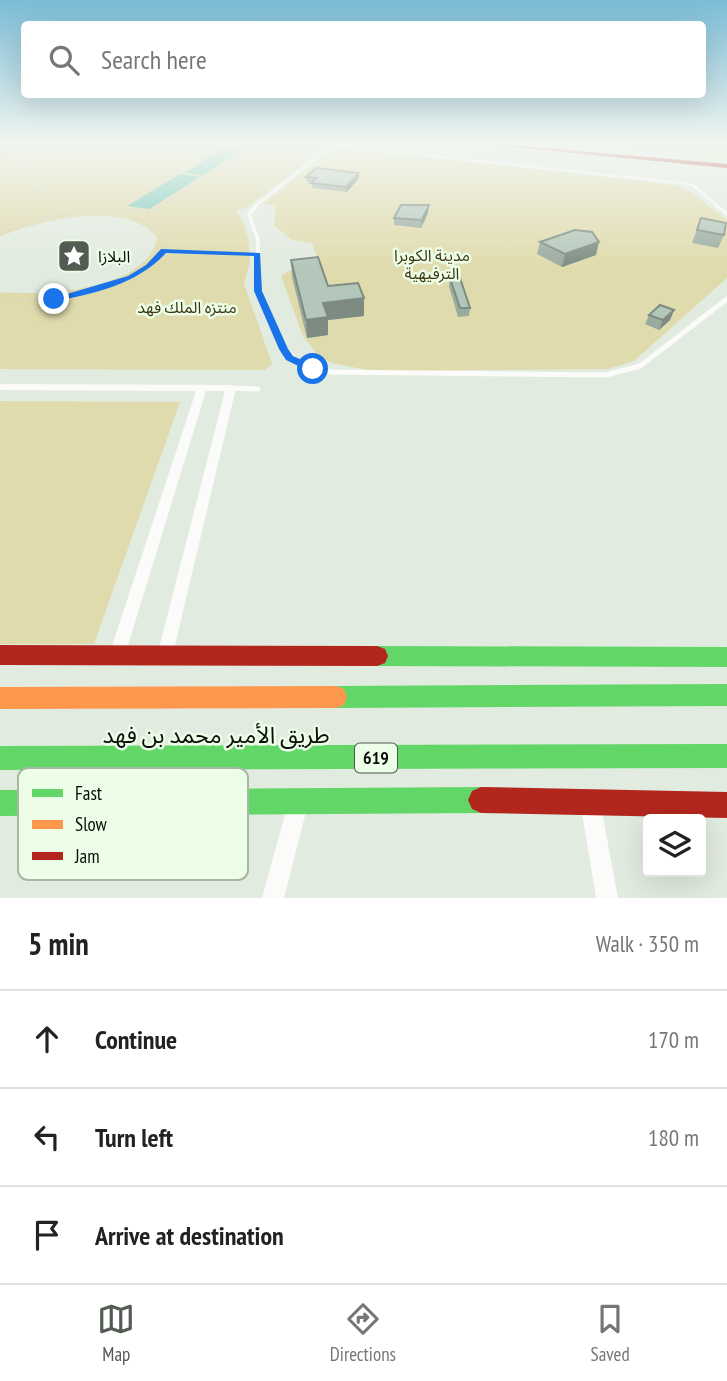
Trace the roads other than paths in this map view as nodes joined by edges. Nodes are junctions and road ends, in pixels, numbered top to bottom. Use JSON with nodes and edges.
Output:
{"nodes":[{"id":1,"x":283,"y":185,"type":"edge"},
{"id":2,"x":692,"y":185,"type":"edge"},
{"id":3,"x":727,"y":214,"type":"edge"},
{"id":4,"x":727,"y":299,"type":"edge"},
{"id":5,"x":0,"y":387,"type":"edge"},
{"id":6,"x":202,"y":388,"type":"junction"},
{"id":7,"x":231,"y":388,"type":"junction"},
{"id":8,"x":258,"y":389,"type":"dead end"},
{"id":9,"x":0,"y":655,"type":"edge"},
{"id":10,"x":117,"y":655,"type":"junction"},
{"id":11,"x":165,"y":656,"type":"junction"},
{"id":12,"x":727,"y":657,"type":"edge"},
{"id":13,"x":727,"y":695,"type":"edge"},
{"id":14,"x":0,"y":698,"type":"edge"},
{"id":15,"x":727,"y":756,"type":"edge"},
{"id":16,"x":643,"y":757,"type":"junction"},
{"id":17,"x":0,"y":758,"type":"edge"},
{"id":18,"x":727,"y":762,"type":"edge"},
{"id":19,"x":299,"y":800,"type":"junction"},
{"id":20,"x":248,"y":801,"type":"edge"},
{"id":21,"x":590,"y":801,"type":"junction"},
{"id":22,"x":0,"y":803,"type":"edge"},
{"id":23,"x":18,"y":803,"type":"edge"},
{"id":24,"x":727,"y":805,"type":"edge"},
{"id":25,"x":274,"y":898,"type":"edge"},
{"id":26,"x":607,"y":898,"type":"edge"}],
"edges":[{"from":1,"to":4,"type":"lane"},
{"from":2,"to":3,"type":"lane"},
{"from":5,"to":6,"type":"street"},
{"from":6,"to":7,"type":"street"},
{"from":6,"to":10,"type":"street"},
{"from":7,"to":8,"type":"lane"},
{"from":7,"to":11,"type":"street"},
{"from":9,"to":10,"type":"main road"},
{"from":10,"to":11,"type":"main road"},
{"from":11,"to":12,"type":"main road"},
{"from":13,"to":14,"type":"main road","name":"طريق الأمير محمد بن فهد"},
{"from":15,"to":16,"type":"main road","name":"طريق الأمير محمد بن فهد","number":"619"},
{"from":16,"to":17,"type":"main road","name":"طريق الأمير محمد بن فهد","number":"619"},
{"from":16,"to":18,"type":"main road"},
{"from":19,"to":20,"type":"main road"},
{"from":19,"to":21,"type":"main road"},
{"from":19,"to":25,"type":"street"},
{"from":21,"to":24,"type":"main road"},
{"from":21,"to":26,"type":"street"},
{"from":22,"to":23,"type":"main road"}]}
